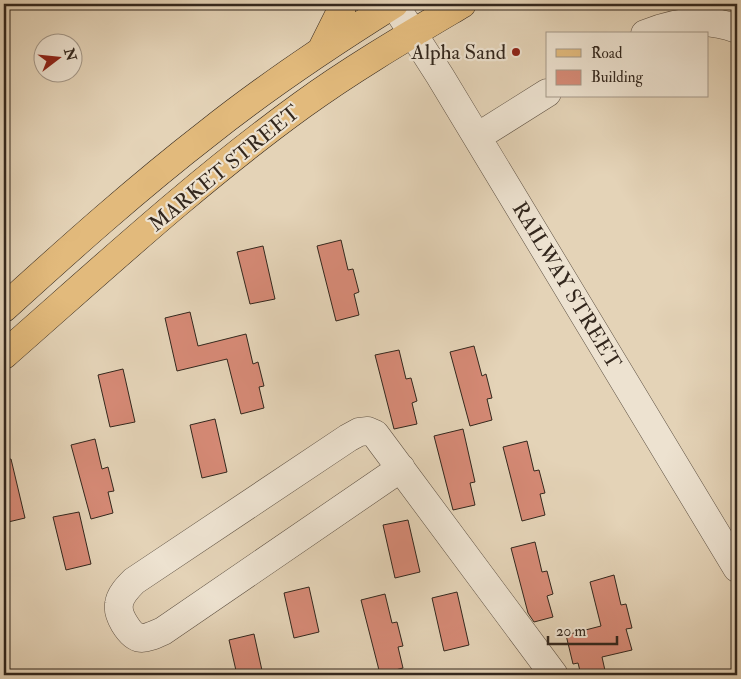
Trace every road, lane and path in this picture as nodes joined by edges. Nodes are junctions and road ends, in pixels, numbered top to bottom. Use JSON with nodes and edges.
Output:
{"nodes":[{"id":1,"x":343,"y":4,"type":"edge"},
{"id":2,"x":394,"y":4,"type":"edge"},
{"id":3,"x":462,"y":4,"type":"edge"},
{"id":4,"x":737,"y":29,"type":"edge"},
{"id":5,"x":651,"y":32,"type":"edge"},
{"id":6,"x":414,"y":33,"type":"junction"},
{"id":7,"x":321,"y":50,"type":"junction"},
{"id":8,"x":546,"y":94,"type":"edge"},
{"id":9,"x":477,"y":137,"type":"junction"},
{"id":10,"x":4,"y":308,"type":"edge"},
{"id":11,"x":4,"y":355,"type":"edge"},
{"id":12,"x":401,"y":468,"type":"junction"},
{"id":13,"x":733,"y":550,"type":"edge"},
{"id":14,"x":554,"y":675,"type":"edge"}],
"edges":[{"from":1,"to":7,"type":"main road"},
{"from":2,"to":6,"type":"street","name":"RAILWAY STREET"},
{"from":2,"to":7,"type":"main road","name":"MARKET STREET"},
{"from":3,"to":6,"type":"main road","name":"MARKET STREET"},
{"from":4,"to":5,"type":"street"},
{"from":6,"to":9,"type":"street","name":"RAILWAY STREET"},
{"from":6,"to":11,"type":"main road","name":"MARKET STREET"},
{"from":7,"to":10,"type":"main road","name":"MARKET STREET"},
{"from":8,"to":9,"type":"street"},
{"from":9,"to":13,"type":"street","name":"RAILWAY STREET"},
{"from":12,"to":12,"type":"street"},
{"from":12,"to":14,"type":"street"}]}
